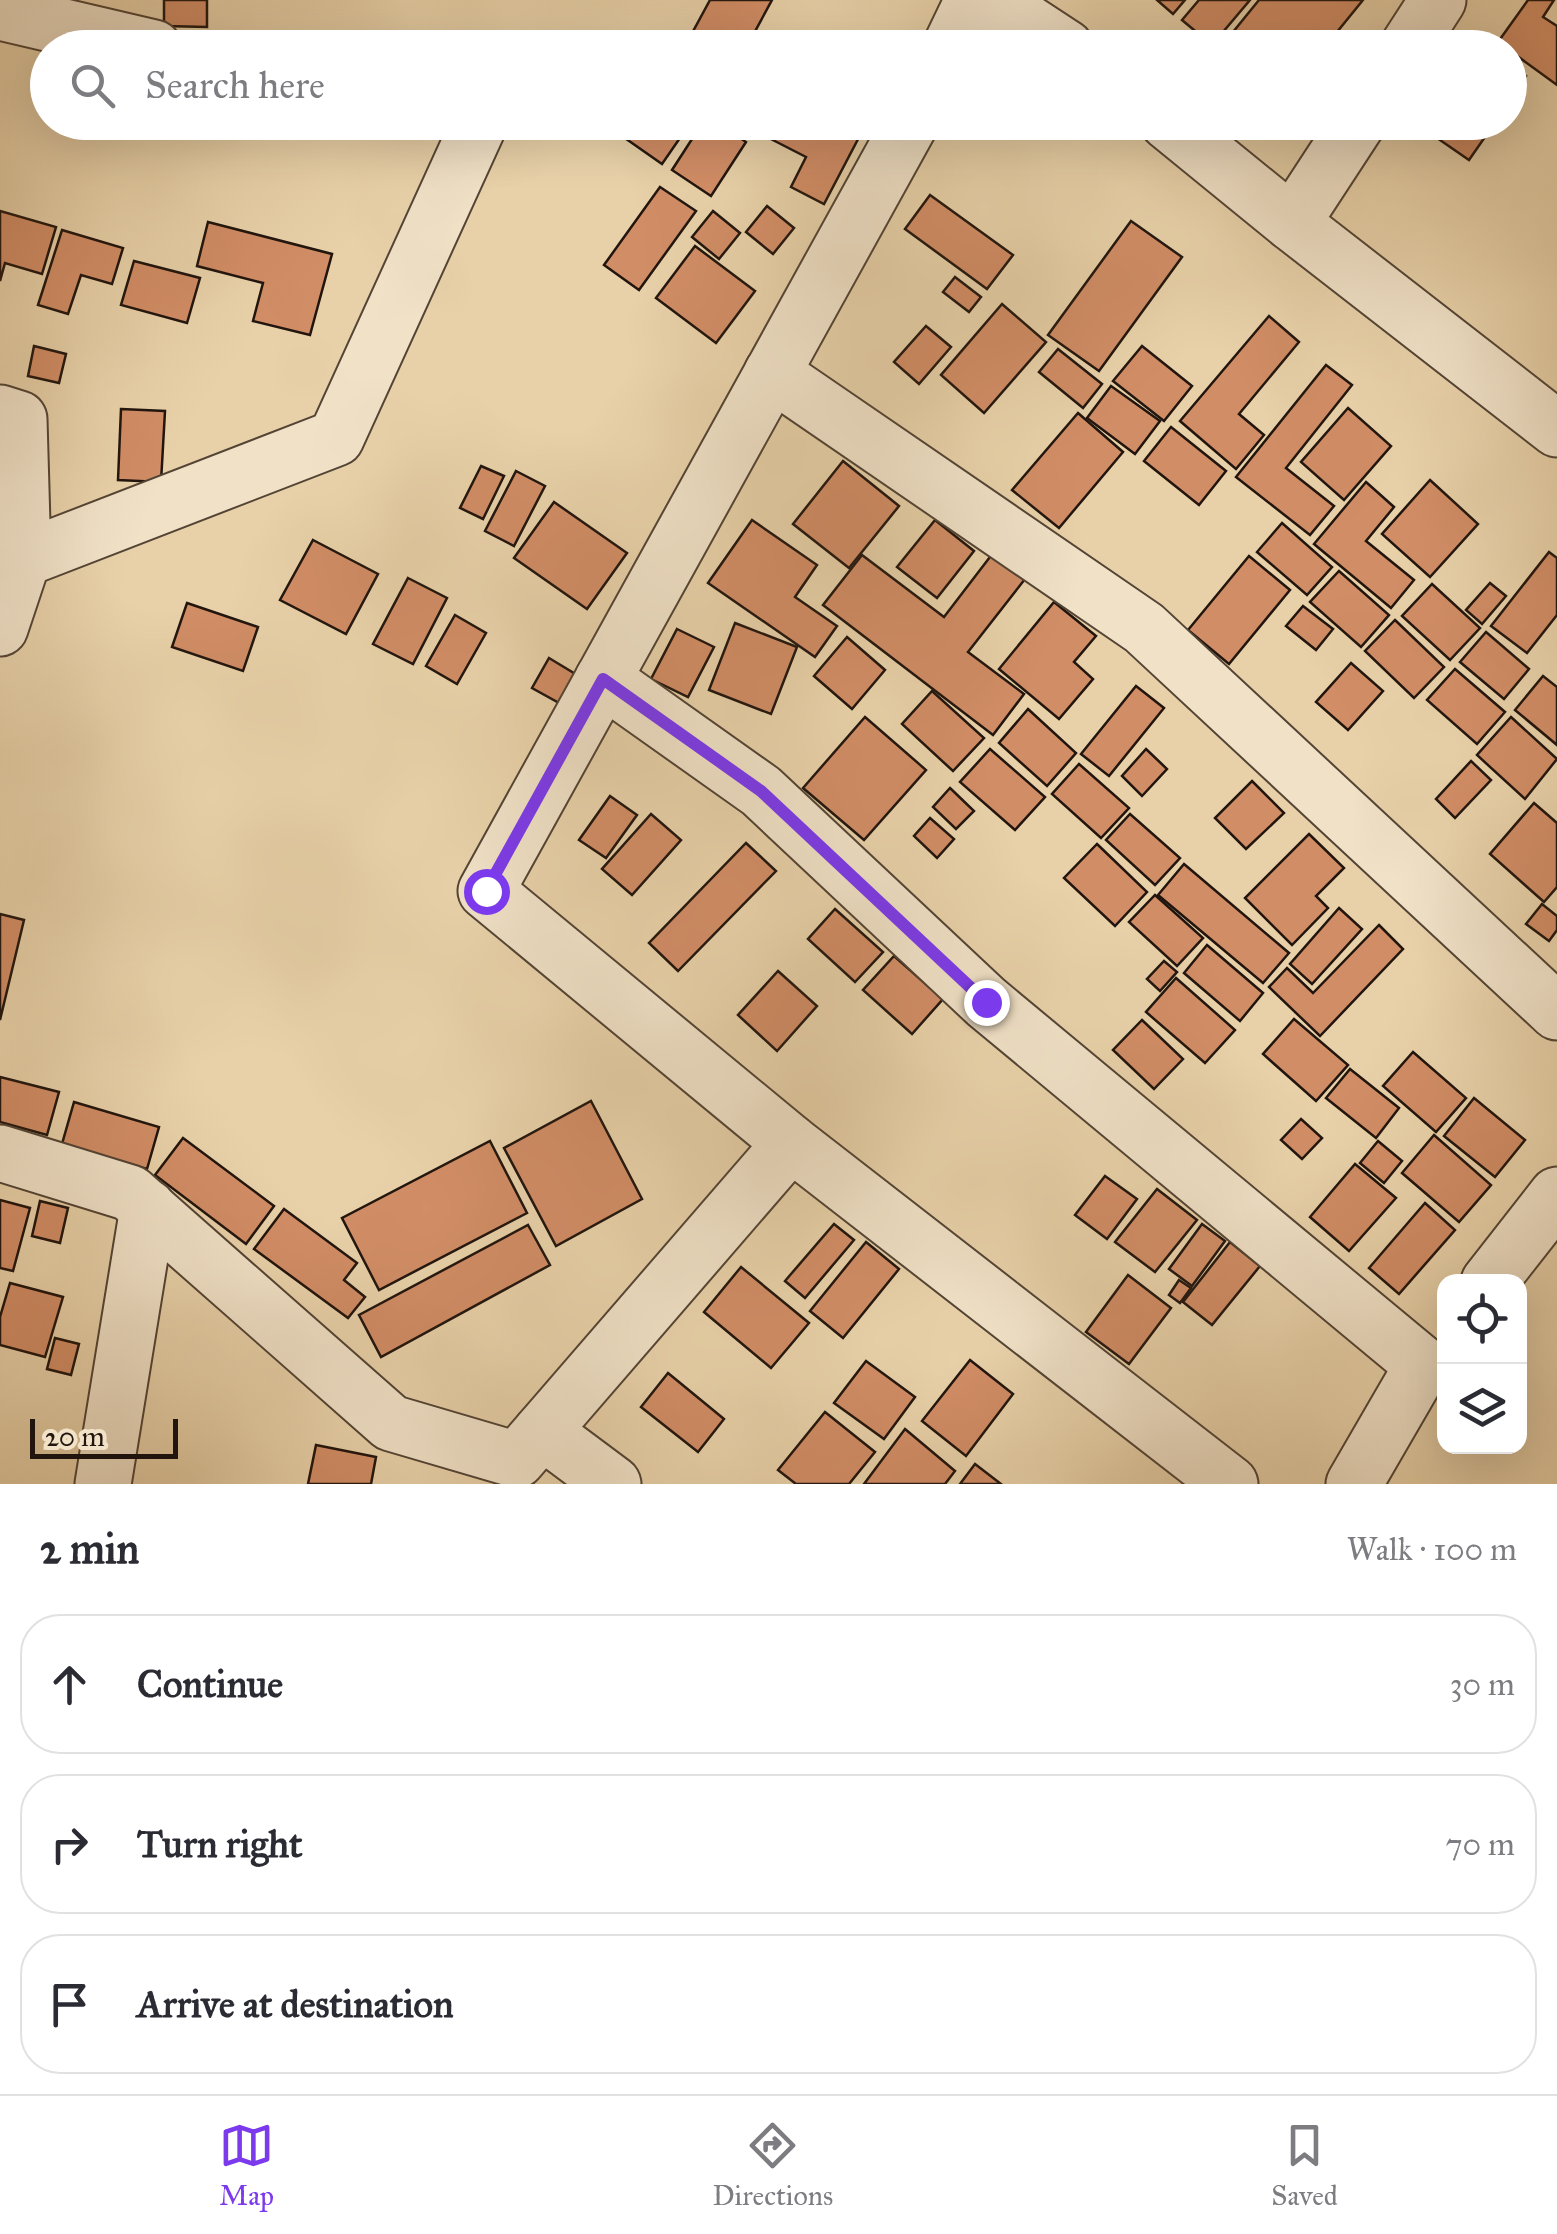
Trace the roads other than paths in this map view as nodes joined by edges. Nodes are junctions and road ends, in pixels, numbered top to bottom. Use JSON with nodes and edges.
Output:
{"nodes":[{"id":1,"x":973,"y":0,"type":"edge"},
{"id":2,"x":993,"y":0,"type":"edge"},
{"id":3,"x":1438,"y":0,"type":"edge"},
{"id":4,"x":0,"y":12,"type":"edge"},
{"id":5,"x":77,"y":30,"type":"edge"},
{"id":6,"x":959,"y":30,"type":"edge"},
{"id":7,"x":1039,"y":30,"type":"edge"},
{"id":8,"x":1419,"y":30,"type":"edge"},
{"id":9,"x":472,"y":140,"type":"edge"},
{"id":10,"x":901,"y":140,"type":"edge"},
{"id":11,"x":1190,"y":140,"type":"edge"},
{"id":12,"x":1346,"y":140,"type":"edge"},
{"id":13,"x":1292,"y":223,"type":"junction"},
{"id":14,"x":772,"y":373,"type":"junction"},
{"id":15,"x":0,"y":413,"type":"edge"},
{"id":16,"x":1557,"y":429,"type":"edge"},
{"id":17,"x":24,"y":560,"type":"junction"},
{"id":18,"x":0,"y":628,"type":"edge"},
{"id":19,"x":603,"y":679,"type":"junction"},
{"id":20,"x":1557,"y":1012,"type":"edge"},
{"id":21,"x":790,"y":1143,"type":"junction"},
{"id":22,"x":0,"y":1153,"type":"edge"},
{"id":23,"x":1557,"y":1194,"type":"edge"},
{"id":24,"x":148,"y":1208,"type":"junction"},
{"id":25,"x":1495,"y":1274,"type":"edge"},
{"id":26,"x":1434,"y":1351,"type":"edge"},
{"id":27,"x":542,"y":1431,"type":"junction"},
{"id":28,"x":451,"y":1462,"type":"edge"},
{"id":29,"x":102,"y":1484,"type":"edge"},
{"id":30,"x":612,"y":1484,"type":"edge"},
{"id":31,"x":1230,"y":1484,"type":"edge"},
{"id":32,"x":1354,"y":1484,"type":"edge"}],
"edges":[{"from":1,"to":6,"type":"street"},
{"from":2,"to":7,"type":"street"},
{"from":3,"to":8,"type":"street"},
{"from":4,"to":5,"type":"street"},
{"from":9,"to":17,"type":"street"},
{"from":10,"to":14,"type":"street"},
{"from":11,"to":13,"type":"street"},
{"from":12,"to":13,"type":"street"},
{"from":13,"to":16,"type":"street"},
{"from":14,"to":19,"type":"street"},
{"from":14,"to":20,"type":"street"},
{"from":15,"to":17,"type":"street"},
{"from":17,"to":18,"type":"street"},
{"from":19,"to":21,"type":"street"},
{"from":19,"to":26,"type":"street"},
{"from":21,"to":27,"type":"street"},
{"from":21,"to":31,"type":"street"},
{"from":22,"to":24,"type":"street"},
{"from":23,"to":25,"type":"street"},
{"from":24,"to":28,"type":"street"},
{"from":24,"to":29,"type":"street"},
{"from":26,"to":32,"type":"street"},
{"from":27,"to":28,"type":"street"},
{"from":27,"to":30,"type":"street"}]}
